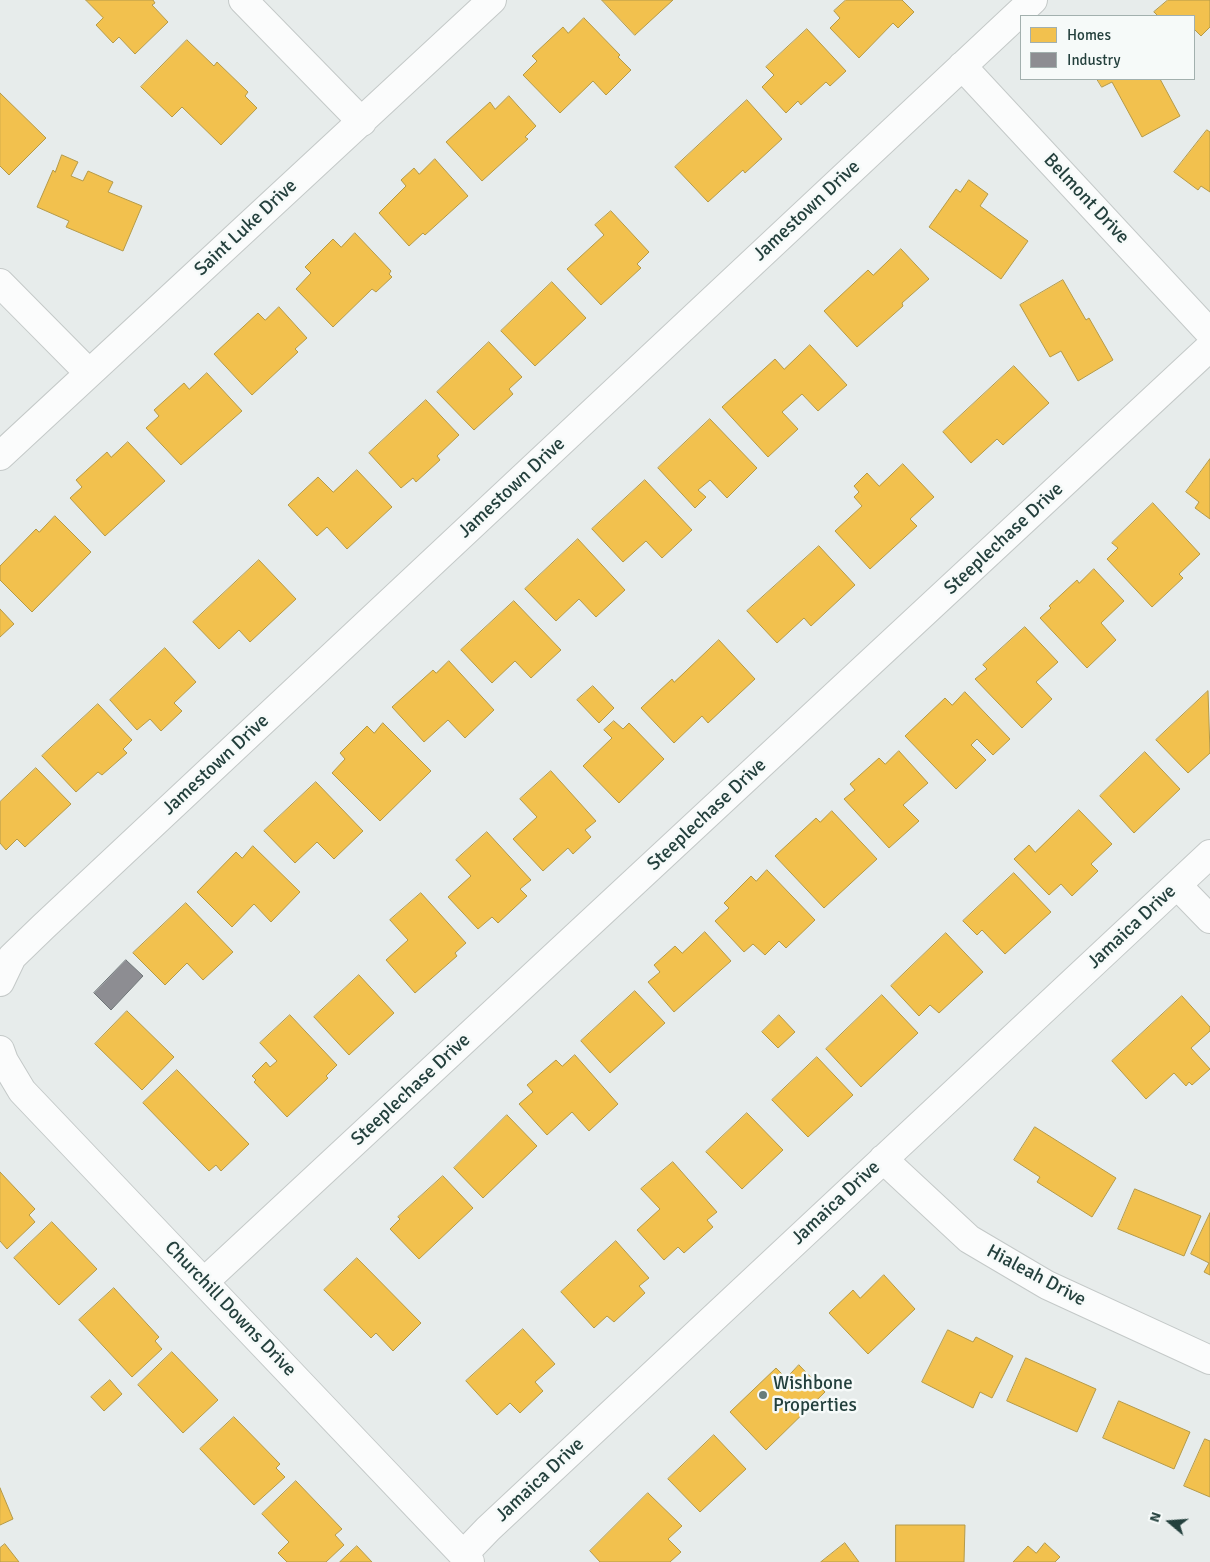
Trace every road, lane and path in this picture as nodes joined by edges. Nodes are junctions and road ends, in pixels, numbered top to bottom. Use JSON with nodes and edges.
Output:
{"nodes":[{"id":1,"x":242,"y":0,"type":"edge"},
{"id":2,"x":492,"y":0,"type":"edge"},
{"id":3,"x":1033,"y":0,"type":"edge"},
{"id":4,"x":962,"y":66,"type":"junction"},
{"id":5,"x":362,"y":122,"type":"junction"},
{"id":6,"x":0,"y":283,"type":"edge"},
{"id":7,"x":1210,"y":333,"type":"edge"},
{"id":8,"x":1210,"y":347,"type":"edge"},
{"id":9,"x":89,"y":373,"type":"junction"},
{"id":10,"x":0,"y":456,"type":"edge"},
{"id":11,"x":1210,"y":854,"type":"edge"},
{"id":12,"x":1176,"y":885,"type":"junction"},
{"id":13,"x":1210,"y":919,"type":"edge"},
{"id":14,"x":0,"y":982,"type":"edge"},
{"id":15,"x":0,"y":1050,"type":"edge"},
{"id":16,"x":883,"y":1159,"type":"junction"},
{"id":17,"x":204,"y":1282,"type":"junction"},
{"id":18,"x":1210,"y":1360,"type":"edge"},
{"id":19,"x":467,"y":1558,"type":"edge"}],
"edges":[{"from":1,"to":5,"type":"street"},
{"from":2,"to":5,"type":"street","name":"Saint Luke Drive"},
{"from":3,"to":4,"type":"street","name":"Jamestown Drive"},
{"from":4,"to":7,"type":"street","name":"Belmont Drive"},
{"from":4,"to":14,"type":"street","name":"Jamestown Drive"},
{"from":5,"to":9,"type":"street","name":"Saint Luke Drive"},
{"from":6,"to":9,"type":"street"},
{"from":8,"to":17,"type":"street","name":"Steeplechase Drive"},
{"from":9,"to":10,"type":"street","name":"Saint Luke Drive"},
{"from":11,"to":12,"type":"street","name":"Jamaica Drive"},
{"from":12,"to":13,"type":"street"},
{"from":12,"to":16,"type":"street","name":"Jamaica Drive"},
{"from":15,"to":17,"type":"street","name":"Churchill Downs Drive"},
{"from":16,"to":18,"type":"street","name":"Hialeah Drive"},
{"from":16,"to":19,"type":"street","name":"Jamaica Drive"},
{"from":17,"to":19,"type":"street","name":"Churchill Downs Drive"}]}
